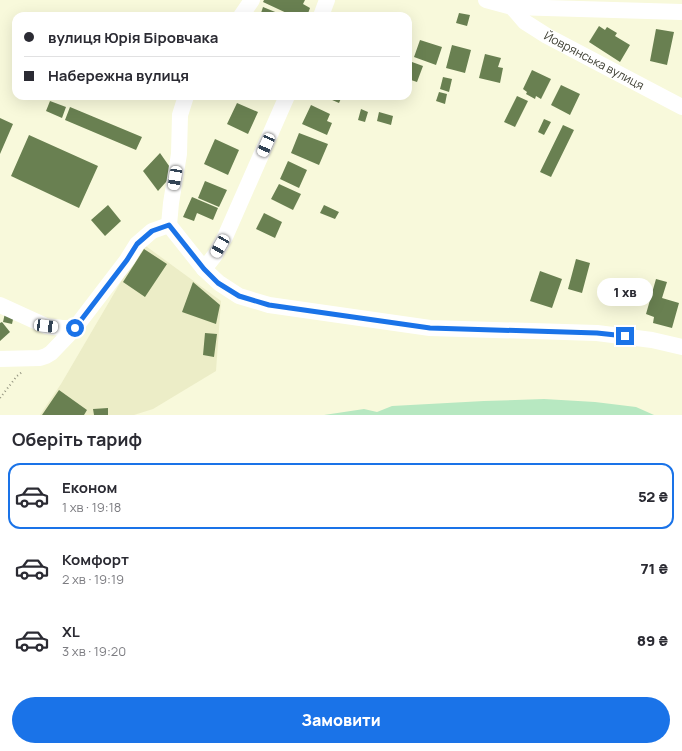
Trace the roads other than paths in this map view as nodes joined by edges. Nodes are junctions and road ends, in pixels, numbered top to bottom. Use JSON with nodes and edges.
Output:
{"nodes":[{"id":1,"x":252,"y":0,"type":"edge"},
{"id":2,"x":326,"y":0,"type":"edge"},
{"id":3,"x":486,"y":0,"type":"edge"},
{"id":4,"x":512,"y":7,"type":"junction"},
{"id":5,"x":244,"y":12,"type":"edge"},
{"id":6,"x":322,"y":12,"type":"edge"},
{"id":7,"x":682,"y":12,"type":"edge"},
{"id":8,"x":185,"y":100,"type":"edge"},
{"id":9,"x":285,"y":100,"type":"edge"},
{"id":10,"x":682,"y":107,"type":"edge"},
{"id":11,"x":169,"y":225,"type":"junction"},
{"id":12,"x":204,"y":269,"type":"junction"},
{"id":13,"x":0,"y":305,"type":"edge"},
{"id":14,"x":75,"y":328,"type":"junction"},
{"id":15,"x":682,"y":347,"type":"edge"},
{"id":16,"x":0,"y":359,"type":"edge"}],
"edges":[{"from":1,"to":5,"type":"street"},
{"from":2,"to":6,"type":"street"},
{"from":3,"to":4,"type":"street"},
{"from":4,"to":7,"type":"street"},
{"from":4,"to":10,"type":"street","name":"Йоврянська вулиця"},
{"from":8,"to":11,"type":"street"},
{"from":9,"to":12,"type":"street"},
{"from":11,"to":12,"type":"street"},
{"from":11,"to":14,"type":"street"},
{"from":12,"to":15,"type":"street"},
{"from":13,"to":14,"type":"street"},
{"from":14,"to":16,"type":"street"}]}
